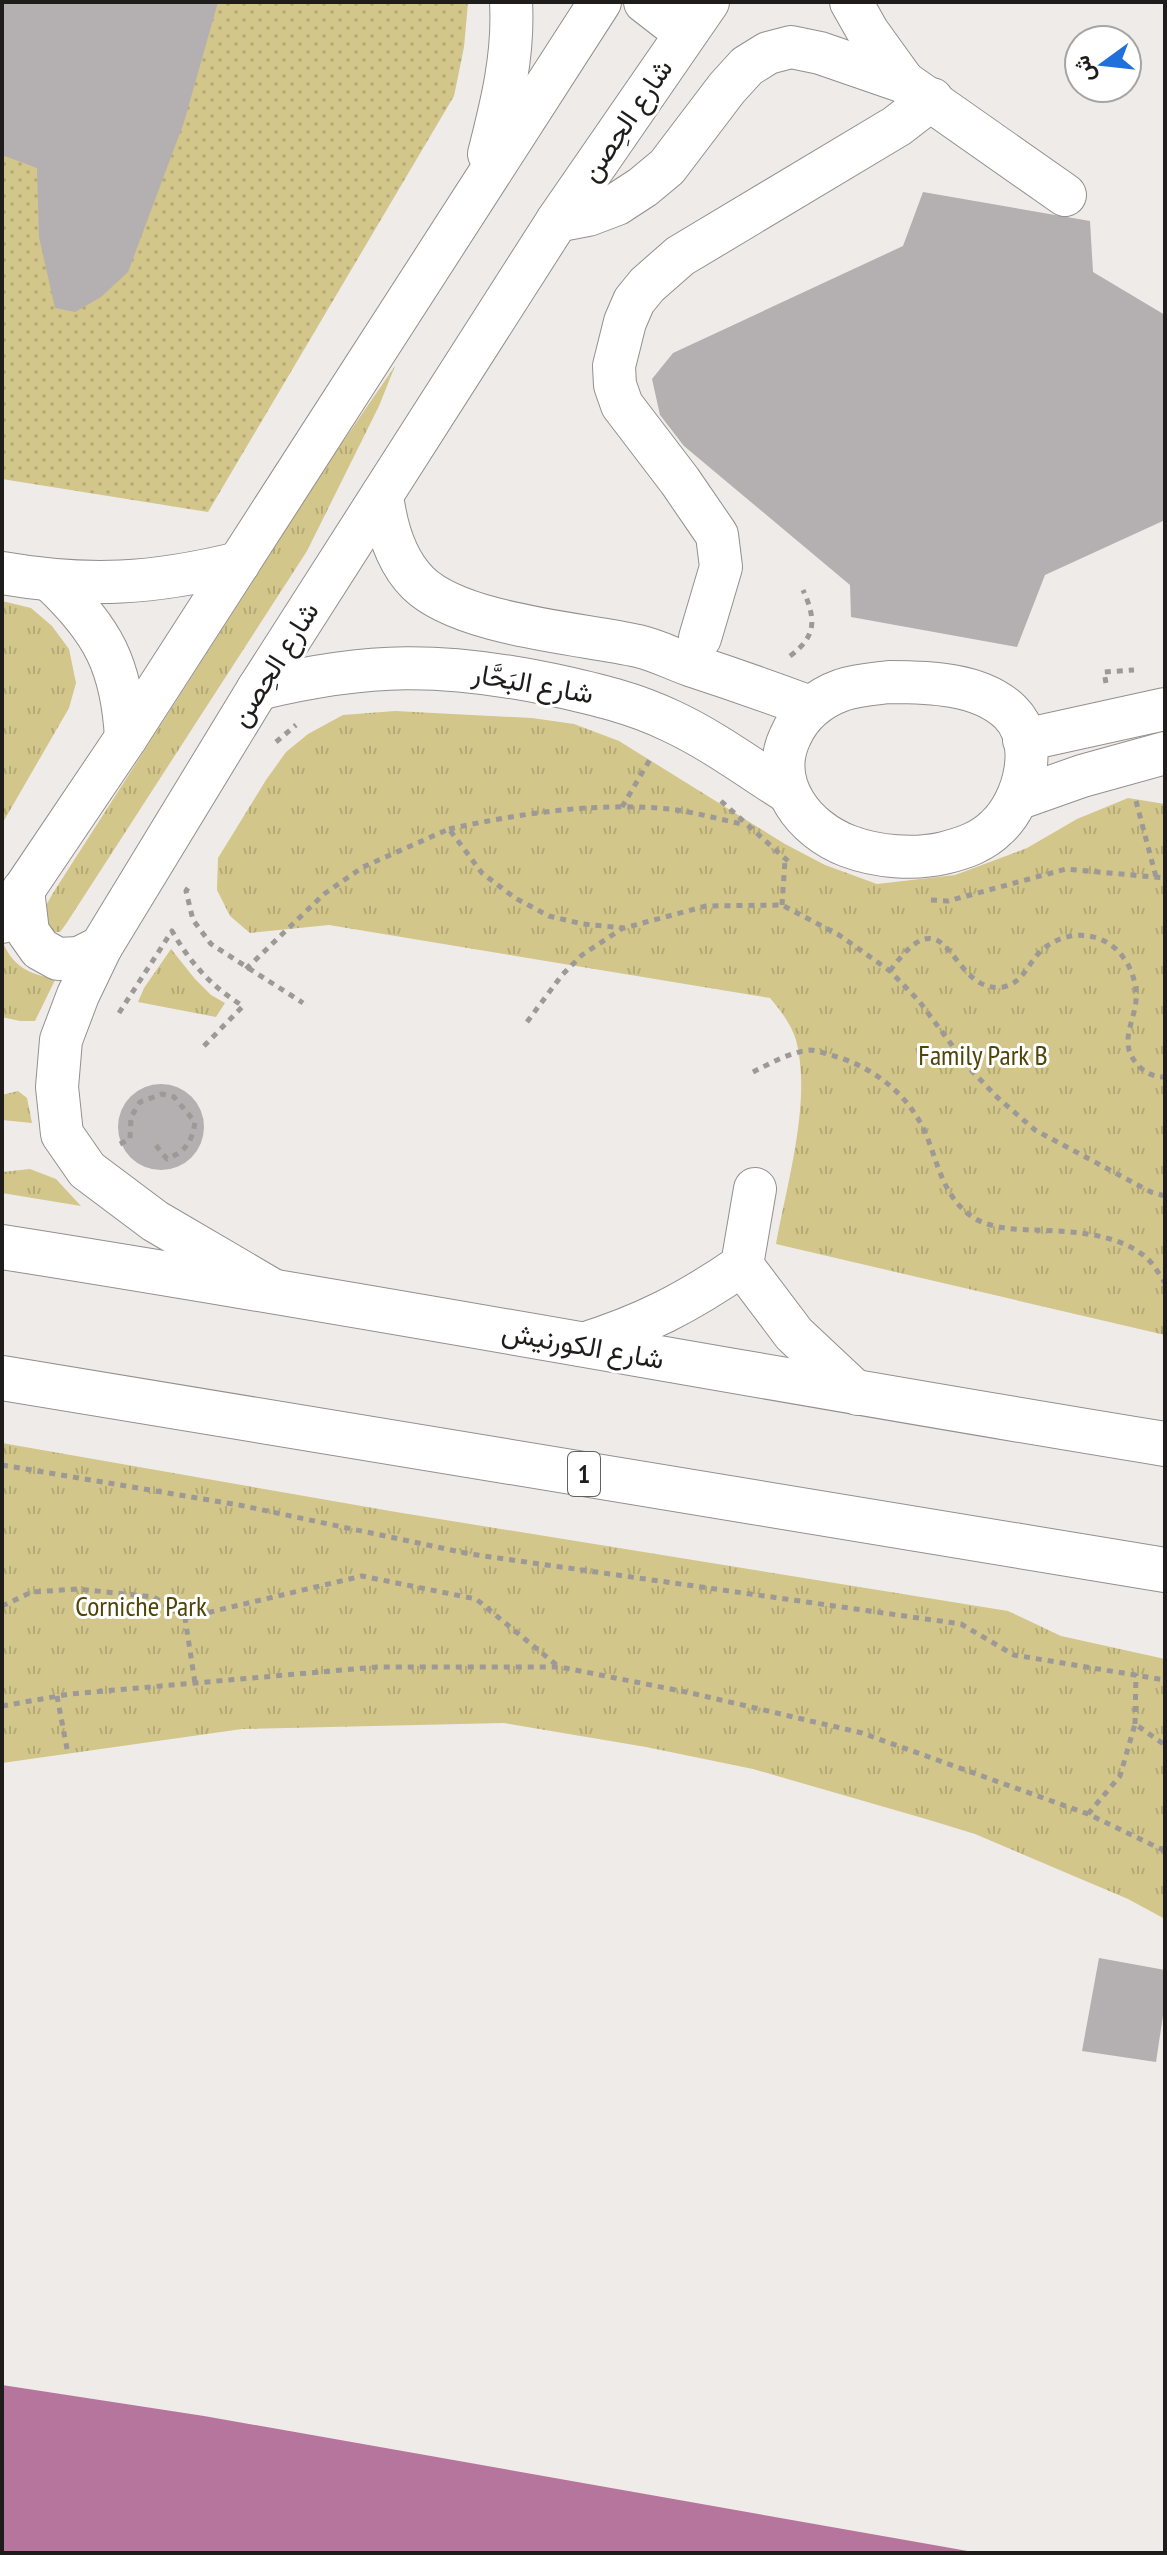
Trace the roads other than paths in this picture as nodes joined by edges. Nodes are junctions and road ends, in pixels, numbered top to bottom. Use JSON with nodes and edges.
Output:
{"nodes":[{"id":1,"x":511,"y":2,"type":"edge"},
{"id":2,"x":600,"y":2,"type":"edge"},
{"id":3,"x":645,"y":2,"type":"edge"},
{"id":4,"x":851,"y":2,"type":"edge"},
{"id":5,"x":696,"y":17,"type":"edge"},
{"id":6,"x":918,"y":91,"type":"junction"},
{"id":7,"x":480,"y":189,"type":"junction"},
{"id":8,"x":1065,"y":195,"type":"dead end"},
{"id":9,"x":557,"y":221,"type":"junction"},
{"id":10,"x":382,"y":495,"type":"junction"},
{"id":11,"x":239,"y":563,"type":"junction"},
{"id":12,"x":2,"y":573,"type":"edge"},
{"id":13,"x":51,"y":581,"type":"junction"},
{"id":14,"x":700,"y":638,"type":"dead end"},
{"id":15,"x":258,"y":689,"type":"junction"},
{"id":16,"x":810,"y":707,"type":"junction"},
{"id":17,"x":1165,"y":709,"type":"edge"},
{"id":18,"x":126,"y":738,"type":"junction"},
{"id":19,"x":1024,"y":740,"type":"junction"},
{"id":20,"x":1165,"y":753,"type":"edge"},
{"id":21,"x":786,"y":791,"type":"junction"},
{"id":22,"x":1017,"y":799,"type":"junction"},
{"id":23,"x":9,"y":903,"type":"edge"},
{"id":24,"x":101,"y":947,"type":"junction"},
{"id":25,"x":755,"y":1189,"type":"dead end"},
{"id":26,"x":2,"y":1247,"type":"edge"},
{"id":27,"x":742,"y":1265,"type":"junction"},
{"id":28,"x":271,"y":1289,"type":"junction"},
{"id":29,"x":580,"y":1345,"type":"junction"},
{"id":30,"x":2,"y":1378,"type":"edge"},
{"id":31,"x":858,"y":1394,"type":"junction"},
{"id":32,"x":1165,"y":1444,"type":"edge"},
{"id":33,"x":1165,"y":1570,"type":"edge"}],
"edges":[{"from":1,"to":7,"type":"street"},
{"from":2,"to":7,"type":"street"},
{"from":3,"to":5,"type":"street"},
{"from":4,"to":6,"type":"street"},
{"from":5,"to":9,"type":"street","name":"شارع الحِصن"},
{"from":6,"to":8,"type":"street"},
{"from":6,"to":9,"type":"street"},
{"from":6,"to":14,"type":"street"},
{"from":7,"to":11,"type":"street"},
{"from":9,"to":10,"type":"street","name":"شارع الحِصن"},
{"from":10,"to":15,"type":"street","name":"شارع الحِصن"},
{"from":10,"to":16,"type":"street","name":"شارع البَحَّار"},
{"from":11,"to":13,"type":"street"},
{"from":11,"to":18,"type":"street"},
{"from":12,"to":13,"type":"street"},
{"from":13,"to":18,"type":"street"},
{"from":15,"to":21,"type":"street","name":"شارع البَحَّار"},
{"from":15,"to":24,"type":"street","name":"شارع الحِصن"},
{"from":16,"to":19,"type":"street"},
{"from":16,"to":21,"type":"street"},
{"from":17,"to":19,"type":"street"},
{"from":18,"to":23,"type":"street"},
{"from":19,"to":22,"type":"street"},
{"from":20,"to":22,"type":"street"},
{"from":21,"to":22,"type":"street"},
{"from":23,"to":24,"type":"street"},
{"from":24,"to":28,"type":"street","name":"شارع الحِصن"},
{"from":25,"to":27,"type":"street"},
{"from":26,"to":28,"type":"highway","name":"شارع الكورنيش"},
{"from":27,"to":29,"type":"street"},
{"from":27,"to":31,"type":"street"},
{"from":28,"to":29,"type":"highway","name":"شارع الكورنيش"},
{"from":29,"to":31,"type":"highway","name":"شارع الكورنيش"},
{"from":30,"to":33,"type":"highway","number":"1"},
{"from":31,"to":32,"type":"highway","name":"شارع الكورنيش"}]}
